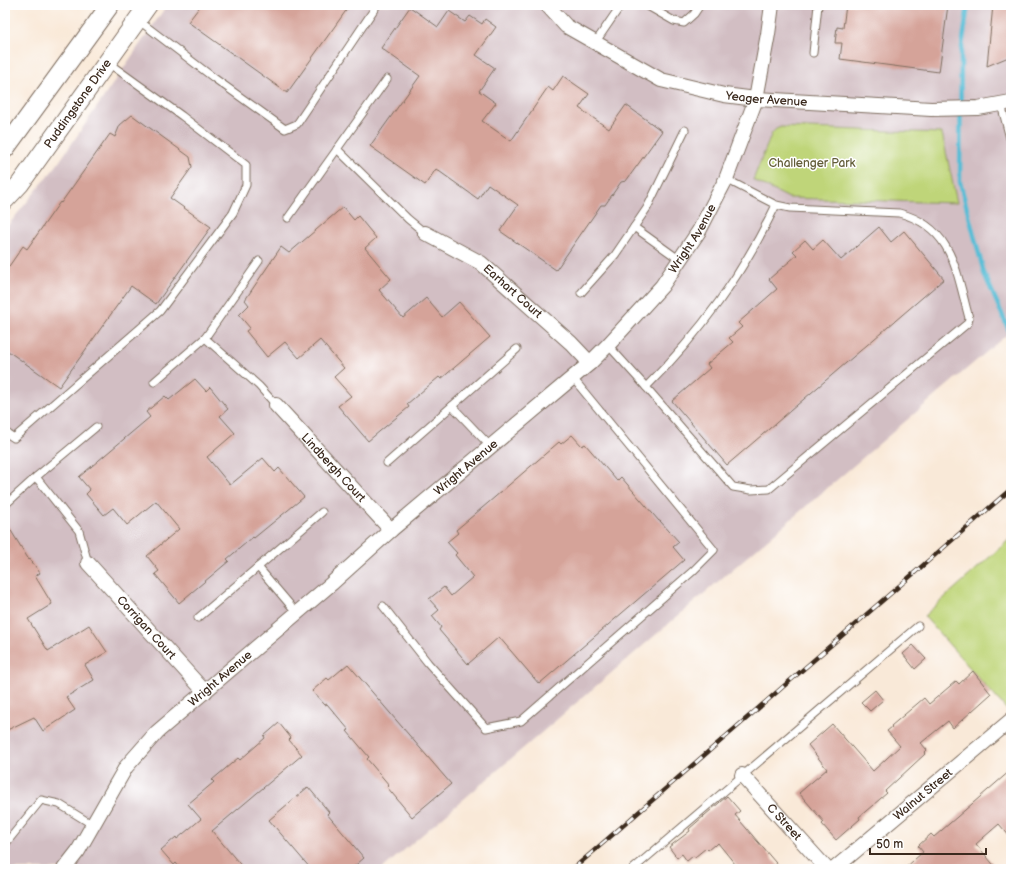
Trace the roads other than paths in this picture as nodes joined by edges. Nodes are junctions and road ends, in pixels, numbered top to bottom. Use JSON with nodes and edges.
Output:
{"nodes":[{"id":1,"x":110,"y":5,"type":"edge"},
{"id":2,"x":148,"y":5,"type":"edge"},
{"id":3,"x":377,"y":5,"type":"edge"},
{"id":4,"x":547,"y":5,"type":"edge"},
{"id":5,"x":621,"y":5,"type":"edge"},
{"id":6,"x":646,"y":5,"type":"edge"},
{"id":7,"x":700,"y":5,"type":"edge"},
{"id":8,"x":772,"y":5,"type":"edge"},
{"id":9,"x":818,"y":5,"type":"edge"},
{"id":10,"x":138,"y":20,"type":"junction"},
{"id":11,"x":595,"y":42,"type":"junction"},
{"id":12,"x":813,"y":53,"type":"dead end"},
{"id":13,"x":107,"y":62,"type":"junction"},
{"id":14,"x":387,"y":79,"type":"dead end"},
{"id":15,"x":756,"y":99,"type":"junction"},
{"id":16,"x":1006,"y":103,"type":"edge"},
{"id":17,"x":685,"y":130,"type":"dead end"},
{"id":18,"x":1011,"y":142,"type":"edge"},
{"id":19,"x":5,"y":148,"type":"edge"},
{"id":20,"x":337,"y":149,"type":"junction"},
{"id":21,"x":726,"y":179,"type":"junction"},
{"id":22,"x":5,"y":200,"type":"edge"},
{"id":23,"x":776,"y":205,"type":"junction"},
{"id":24,"x":288,"y":218,"type":"dead end"},
{"id":25,"x":634,"y":227,"type":"junction"},
{"id":26,"x":425,"y":233,"type":"joint"},
{"id":27,"x":680,"y":260,"type":"junction"},
{"id":28,"x":259,"y":261,"type":"dead end"},
{"id":29,"x":581,"y":293,"type":"dead end"},
{"id":30,"x":205,"y":338,"type":"junction"},
{"id":31,"x":608,"y":345,"type":"junction"},
{"id":32,"x":517,"y":349,"type":"dead end"},
{"id":33,"x":590,"y":363,"type":"junction"},
{"id":34,"x":572,"y":377,"type":"junction"},
{"id":35,"x":154,"y":382,"type":"dead end"},
{"id":36,"x":646,"y":387,"type":"junction"},
{"id":37,"x":276,"y":405,"type":"joint"},
{"id":38,"x":452,"y":406,"type":"junction"},
{"id":39,"x":96,"y":427,"type":"dead end"},
{"id":40,"x":5,"y":432,"type":"edge"},
{"id":41,"x":490,"y":446,"type":"junction"},
{"id":42,"x":387,"y":463,"type":"dead end"},
{"id":43,"x":36,"y":476,"type":"junction"},
{"id":44,"x":5,"y":505,"type":"edge"},
{"id":45,"x":322,"y":512,"type":"dead end"},
{"id":46,"x":391,"y":530,"type":"junction"},
{"id":47,"x":88,"y":563,"type":"joint"},
{"id":48,"x":258,"y":567,"type":"junction"},
{"id":49,"x":382,"y":606,"type":"dead end"},
{"id":50,"x":297,"y":613,"type":"junction"},
{"id":51,"x":198,"y":618,"type":"dead end"},
{"id":52,"x":918,"y":626,"type":"dead end"},
{"id":53,"x":205,"y":692,"type":"junction"},
{"id":54,"x":1011,"y":720,"type":"edge"},
{"id":55,"x":742,"y":775,"type":"junction"},
{"id":56,"x":93,"y":825,"type":"junction"},
{"id":57,"x":5,"y":843,"type":"edge"},
{"id":58,"x":64,"y":869,"type":"edge"},
{"id":59,"x":633,"y":869,"type":"edge"},
{"id":60,"x":827,"y":869,"type":"edge"},
{"id":61,"x":834,"y":869,"type":"edge"}],
"edges":[{"from":1,"to":19,"type":"street"},
{"from":2,"to":10,"type":"street","name":"Puddingstone Drive"},
{"from":3,"to":10,"type":"lane"},
{"from":4,"to":11,"type":"street","name":"Yeager Avenue"},
{"from":5,"to":11,"type":"lane"},
{"from":6,"to":7,"type":"lane"},
{"from":8,"to":15,"type":"street","name":"Wright Avenue"},
{"from":9,"to":12,"type":"lane"},
{"from":10,"to":13,"type":"street","name":"Puddingstone Drive"},
{"from":11,"to":15,"type":"street","name":"Yeager Avenue"},
{"from":13,"to":22,"type":"street","name":"Puddingstone Drive"},
{"from":13,"to":40,"type":"lane"},
{"from":14,"to":20,"type":"lane"},
{"from":15,"to":16,"type":"street","name":"Yeager Avenue"},
{"from":15,"to":21,"type":"street","name":"Wright Avenue"},
{"from":16,"to":18,"type":"lane"},
{"from":17,"to":25,"type":"lane"},
{"from":20,"to":24,"type":"lane"},
{"from":20,"to":26,"type":"lane"},
{"from":21,"to":23,"type":"lane"},
{"from":21,"to":27,"type":"street","name":"Wright Avenue"},
{"from":23,"to":36,"type":"lane"},
{"from":23,"to":36,"type":"lane"},
{"from":25,"to":27,"type":"lane"},
{"from":25,"to":29,"type":"lane"},
{"from":26,"to":33,"type":"street","name":"Earhart Court"},
{"from":27,"to":31,"type":"street","name":"Wright Avenue"},
{"from":28,"to":30,"type":"lane"},
{"from":30,"to":35,"type":"lane"},
{"from":30,"to":37,"type":"lane"},
{"from":31,"to":33,"type":"street","name":"Wright Avenue"},
{"from":31,"to":36,"type":"lane"},
{"from":32,"to":38,"type":"lane"},
{"from":33,"to":34,"type":"street","name":"Wright Avenue"},
{"from":34,"to":41,"type":"street","name":"Wright Avenue"},
{"from":34,"to":49,"type":"lane"},
{"from":37,"to":46,"type":"street","name":"Lindbergh Court"},
{"from":38,"to":41,"type":"lane"},
{"from":38,"to":42,"type":"lane"},
{"from":39,"to":43,"type":"lane"},
{"from":41,"to":46,"type":"street","name":"Wright Avenue"},
{"from":43,"to":44,"type":"lane"},
{"from":43,"to":47,"type":"lane"},
{"from":45,"to":48,"type":"lane"},
{"from":46,"to":50,"type":"street","name":"Wright Avenue"},
{"from":47,"to":53,"type":"street","name":"Corrigan Court"},
{"from":48,"to":50,"type":"lane"},
{"from":48,"to":51,"type":"lane"},
{"from":50,"to":53,"type":"street","name":"Wright Avenue"},
{"from":52,"to":55,"type":"lane"},
{"from":53,"to":56,"type":"street","name":"Wright Avenue"},
{"from":54,"to":61,"type":"street","name":"Walnut Street"},
{"from":55,"to":59,"type":"lane"},
{"from":55,"to":60,"type":"street","name":"C Street"},
{"from":56,"to":57,"type":"lane"},
{"from":56,"to":58,"type":"street","name":"Wright Avenue"}]}
